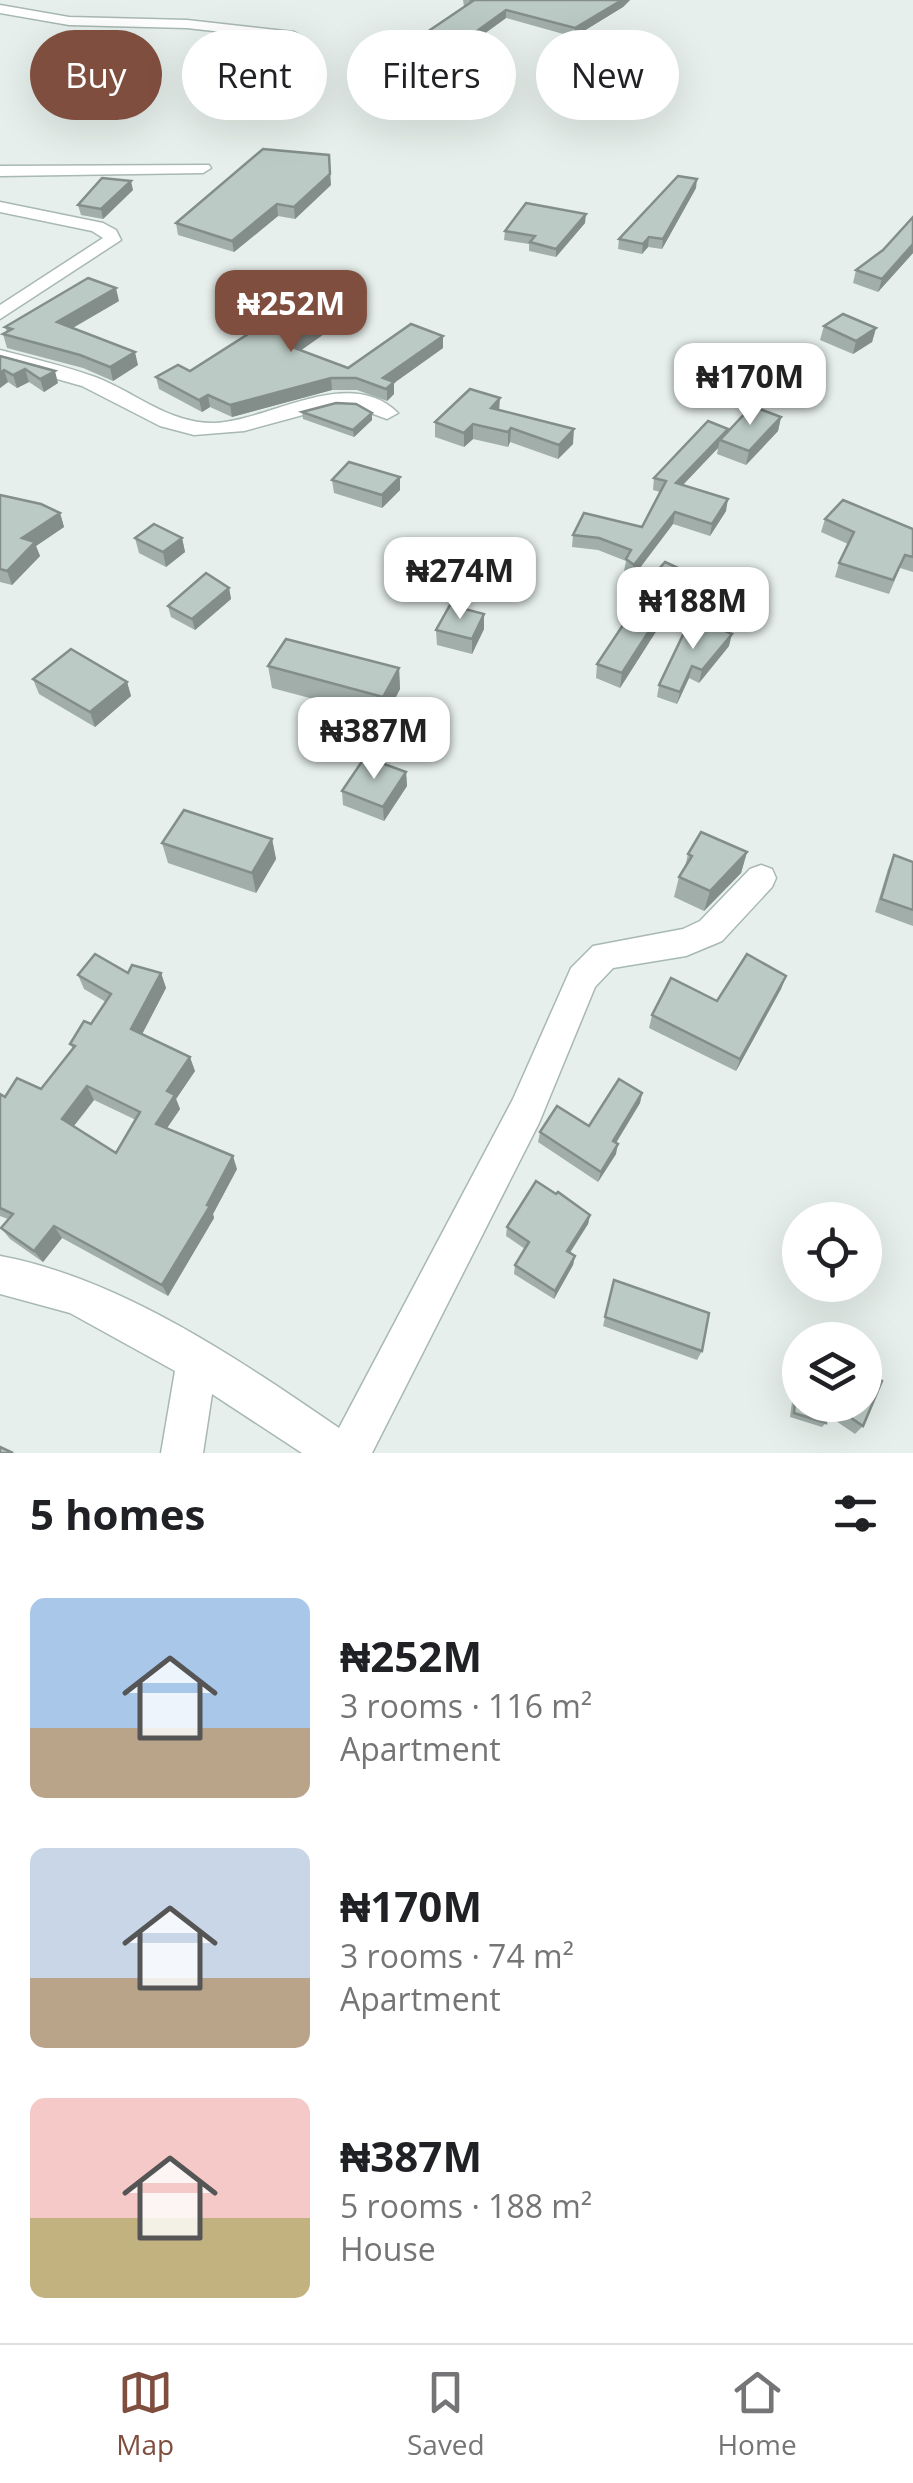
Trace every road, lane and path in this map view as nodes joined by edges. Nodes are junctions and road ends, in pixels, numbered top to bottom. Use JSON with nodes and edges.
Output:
{"nodes":[{"id":1,"x":94,"y":7,"type":"dead end"},
{"id":2,"x":0,"y":9,"type":"edge"},
{"id":3,"x":74,"y":21,"type":"junction"},
{"id":4,"x":239,"y":30,"type":"edge"},
{"id":5,"x":203,"y":168,"type":"dead end"},
{"id":6,"x":0,"y":171,"type":"edge"},
{"id":7,"x":0,"y":207,"type":"edge"},
{"id":8,"x":0,"y":313,"type":"edge"},
{"id":9,"x":0,"y":356,"type":"edge"},
{"id":10,"x":388,"y":413,"type":"dead end"},
{"id":11,"x":762,"y":878,"type":"dead end"},
{"id":12,"x":0,"y":1275,"type":"edge"},
{"id":13,"x":197,"y":1362,"type":"junction"},
{"id":14,"x":182,"y":1453,"type":"edge"},
{"id":15,"x":338,"y":1453,"type":"edge"},
{"id":16,"x":349,"y":1453,"type":"edge"}],
"edges":[{"from":1,"to":3,"type":"street"},
{"from":2,"to":3,"type":"street"},
{"from":3,"to":4,"type":"street"},
{"from":5,"to":6,"type":"street"},
{"from":7,"to":8,"type":"street"},
{"from":9,"to":10,"type":"street"},
{"from":11,"to":16,"type":"street"},
{"from":12,"to":13,"type":"street"},
{"from":13,"to":14,"type":"street"},
{"from":13,"to":15,"type":"street"}]}
